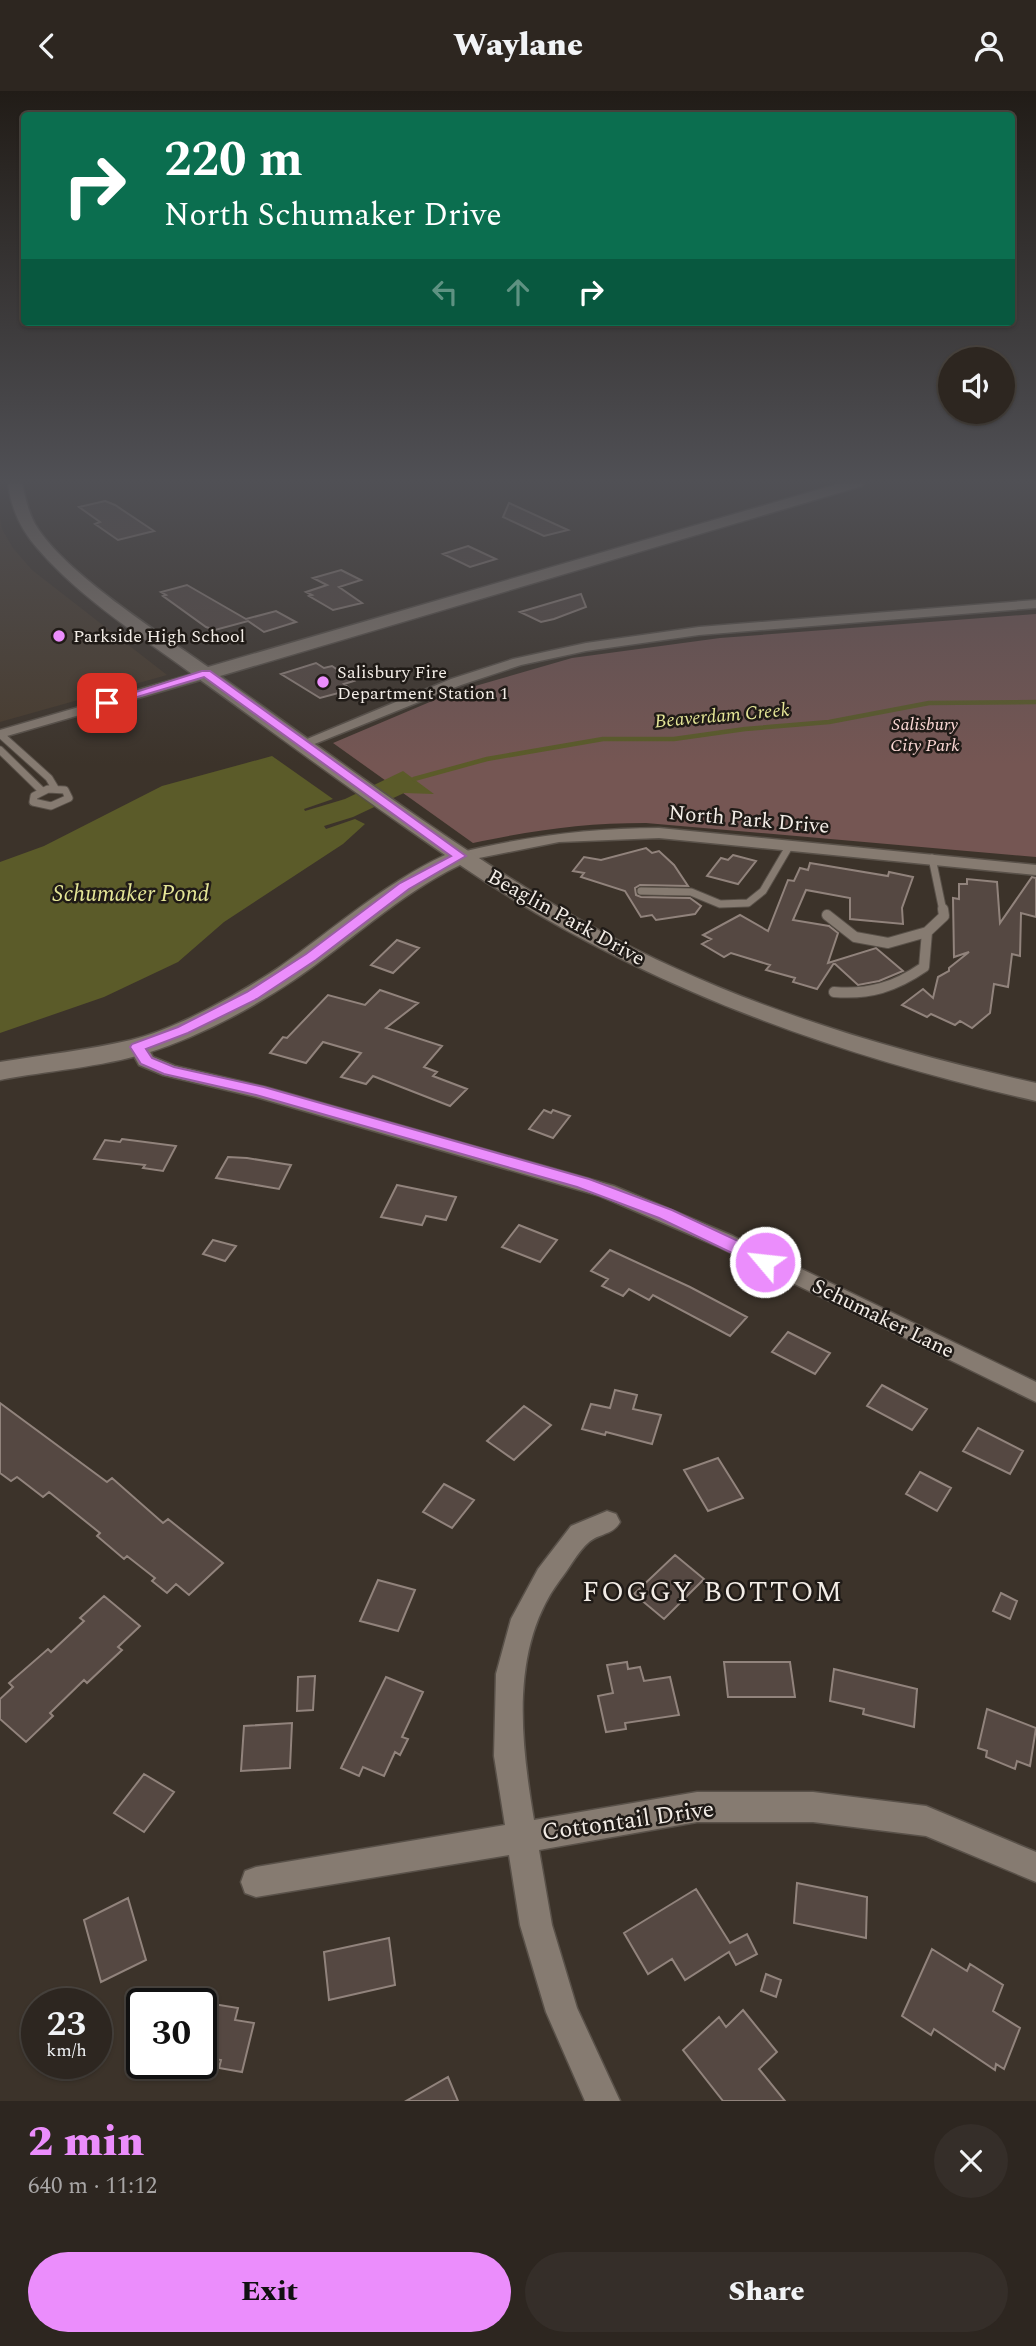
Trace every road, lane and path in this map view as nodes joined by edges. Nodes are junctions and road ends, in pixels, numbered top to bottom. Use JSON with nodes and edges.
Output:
{"nodes":[{"id":1,"x":78,"y":577,"type":"edge"},
{"id":2,"x":537,"y":577,"type":"edge"},
{"id":3,"x":1036,"y":604,"type":"edge"},
{"id":4,"x":206,"y":674,"type":"junction"},
{"id":5,"x":0,"y":734,"type":"edge"},
{"id":6,"x":302,"y":744,"type":"junction"},
{"id":7,"x":0,"y":750,"type":"edge"},
{"id":8,"x":55,"y":788,"type":"junction"},
{"id":9,"x":42,"y":791,"type":"junction"},
{"id":10,"x":790,"y":845,"type":"junction"},
{"id":11,"x":460,"y":856,"type":"junction"},
{"id":12,"x":932,"y":858,"type":"junction"},
{"id":13,"x":1036,"y":870,"type":"edge"},
{"id":14,"x":641,"y":891,"type":"dead end"},
{"id":15,"x":827,"y":915,"type":"dead end"},
{"id":16,"x":927,"y":932,"type":"junction"},
{"id":17,"x":834,"y":992,"type":"dead end"},
{"id":18,"x":138,"y":1047,"type":"junction"},
{"id":19,"x":0,"y":1071,"type":"edge"},
{"id":20,"x":1036,"y":1092,"type":"edge"},
{"id":21,"x":1036,"y":1393,"type":"edge"},
{"id":22,"x":607,"y":1522,"type":"dead end"},
{"id":23,"x":524,"y":1836,"type":"junction"},
{"id":24,"x":1036,"y":1867,"type":"edge"},
{"id":25,"x":256,"y":1882,"type":"dead end"},
{"id":26,"x":603,"y":2101,"type":"edge"}],
"edges":[{"from":1,"to":4,"type":"main road","name":"Beaglin Park Drive"},
{"from":2,"to":4,"type":"main road"},
{"from":3,"to":6,"type":"street"},
{"from":4,"to":5,"type":"street"},
{"from":4,"to":6,"type":"main road","name":"Beaglin Park Drive"},
{"from":5,"to":8,"type":"lane"},
{"from":6,"to":11,"type":"main road","name":"Beaglin Park Drive"},
{"from":7,"to":9,"type":"lane"},
{"from":8,"to":9,"type":"lane"},
{"from":8,"to":9,"type":"lane"},
{"from":10,"to":11,"type":"street","name":"North Park Drive"},
{"from":10,"to":12,"type":"street","name":"North Park Drive"},
{"from":10,"to":14,"type":"lane"},
{"from":11,"to":18,"type":"main road"},
{"from":11,"to":20,"type":"main road","name":"Beaglin Park Drive"},
{"from":12,"to":13,"type":"street","name":"North Park Drive"},
{"from":12,"to":16,"type":"lane"},
{"from":15,"to":16,"type":"lane"},
{"from":16,"to":17,"type":"lane"},
{"from":18,"to":19,"type":"main road"},
{"from":18,"to":21,"type":"street","name":"Schumaker Lane"},
{"from":22,"to":23,"type":"street"},
{"from":23,"to":24,"type":"street","name":"Cottontail Drive"},
{"from":23,"to":25,"type":"street","name":"Cottontail Drive"},
{"from":23,"to":26,"type":"street"}]}
